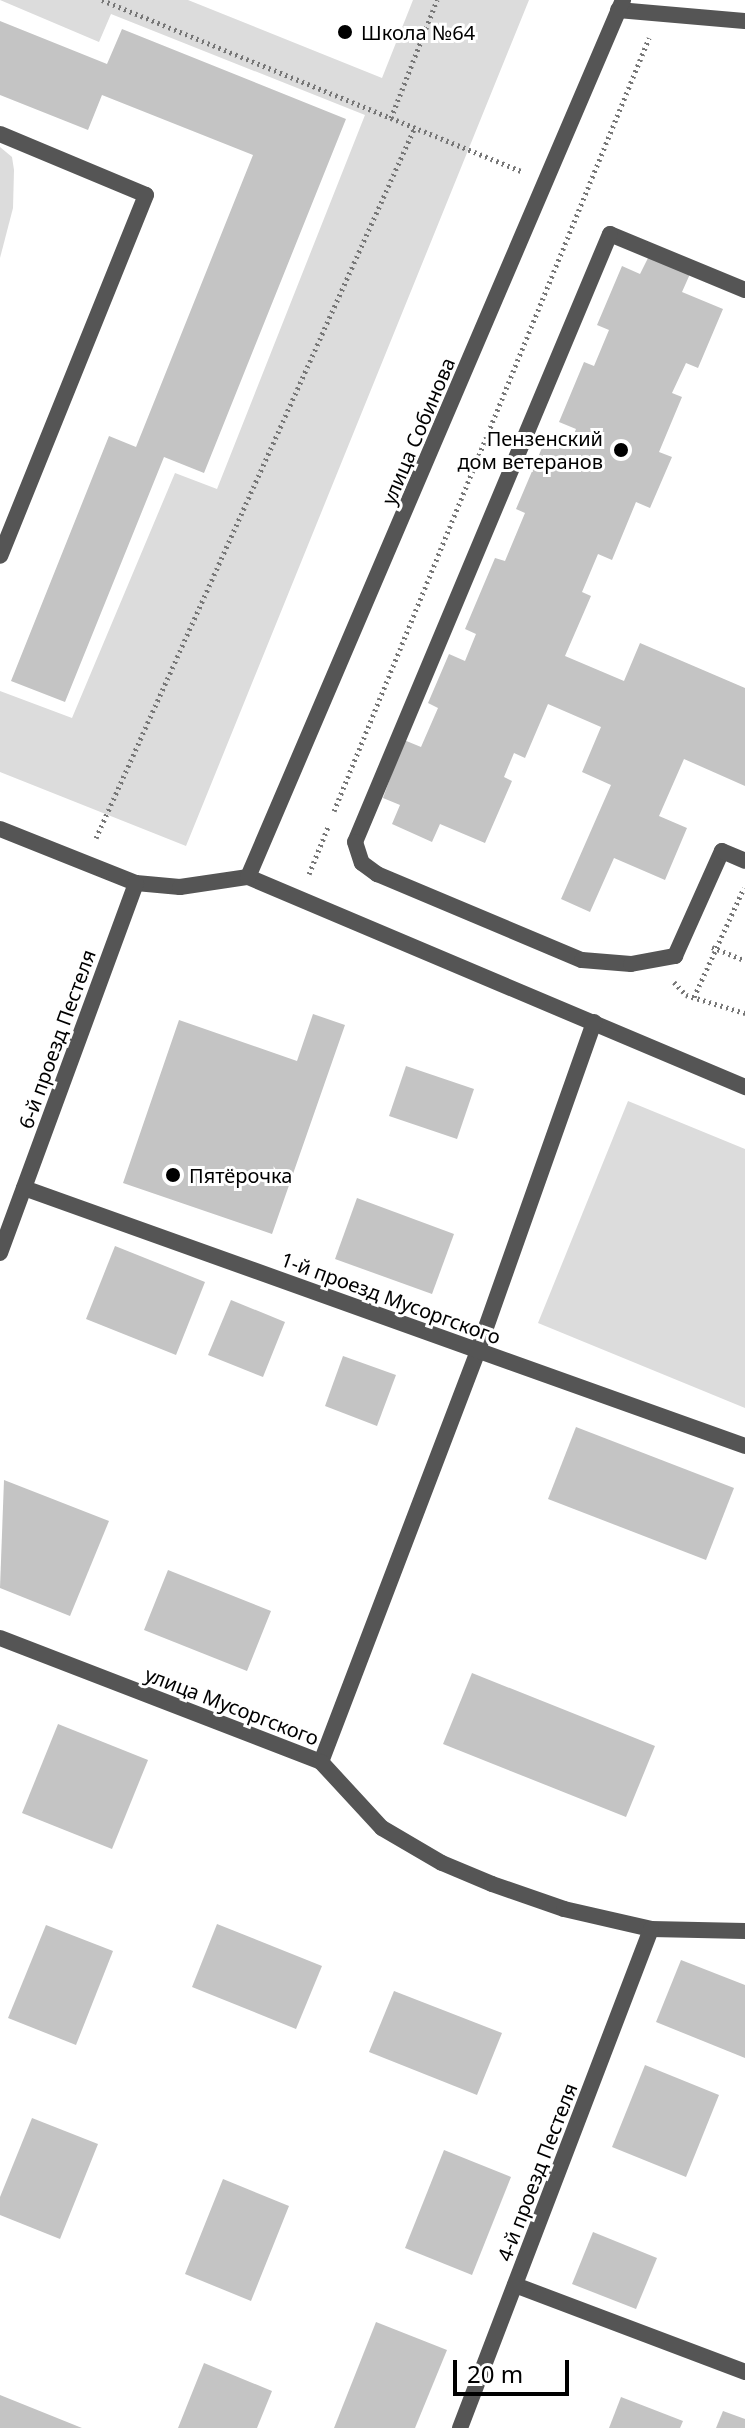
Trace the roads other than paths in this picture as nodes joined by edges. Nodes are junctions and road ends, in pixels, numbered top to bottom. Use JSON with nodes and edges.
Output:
{"nodes":[{"id":1,"x":621,"y":5,"type":"edge"},
{"id":2,"x":745,"y":21,"type":"edge"},
{"id":3,"x":0,"y":134,"type":"edge"},
{"id":4,"x":745,"y":290,"type":"edge"},
{"id":5,"x":0,"y":556,"type":"edge"},
{"id":6,"x":0,"y":829,"type":"edge"},
{"id":7,"x":745,"y":861,"type":"edge"},
{"id":8,"x":248,"y":877,"type":"junction"},
{"id":9,"x":136,"y":883,"type":"junction"},
{"id":10,"x":594,"y":1022,"type":"junction"},
{"id":11,"x":745,"y":1087,"type":"edge"},
{"id":12,"x":24,"y":1188,"type":"junction"},
{"id":13,"x":0,"y":1253,"type":"edge"},
{"id":14,"x":478,"y":1350,"type":"junction"},
{"id":15,"x":745,"y":1446,"type":"edge"},
{"id":16,"x":0,"y":1638,"type":"edge"},
{"id":17,"x":321,"y":1762,"type":"junction"},
{"id":18,"x":651,"y":1929,"type":"junction"},
{"id":19,"x":745,"y":1931,"type":"edge"},
{"id":20,"x":515,"y":2285,"type":"junction"},
{"id":21,"x":745,"y":2372,"type":"edge"},
{"id":22,"x":460,"y":2428,"type":"edge"}],
"edges":[{"from":1,"to":2,"type":"street"},
{"from":1,"to":8,"type":"street","name":"улица Собинова"},
{"from":3,"to":5,"type":"street"},
{"from":4,"to":7,"type":"street"},
{"from":6,"to":9,"type":"street"},
{"from":8,"to":9,"type":"street"},
{"from":8,"to":10,"type":"street"},
{"from":9,"to":12,"type":"street","name":"6-й проезд Пестеля"},
{"from":10,"to":11,"type":"street"},
{"from":10,"to":14,"type":"street"},
{"from":12,"to":13,"type":"street","name":"6-й проезд Пестеля"},
{"from":12,"to":14,"type":"street","name":"1-й проезд Мусоргского"},
{"from":14,"to":15,"type":"street","name":"1-й проезд Мусоргского"},
{"from":14,"to":17,"type":"street"},
{"from":16,"to":17,"type":"street","name":"улица Мусоргского"},
{"from":17,"to":18,"type":"street","name":"улица Мусоргского"},
{"from":18,"to":19,"type":"street","name":"улица Мусоргского"},
{"from":18,"to":20,"type":"street","name":"4-й проезд Пестеля"},
{"from":20,"to":21,"type":"street"},
{"from":20,"to":22,"type":"street","name":"4-й проезд Пестеля"}]}
